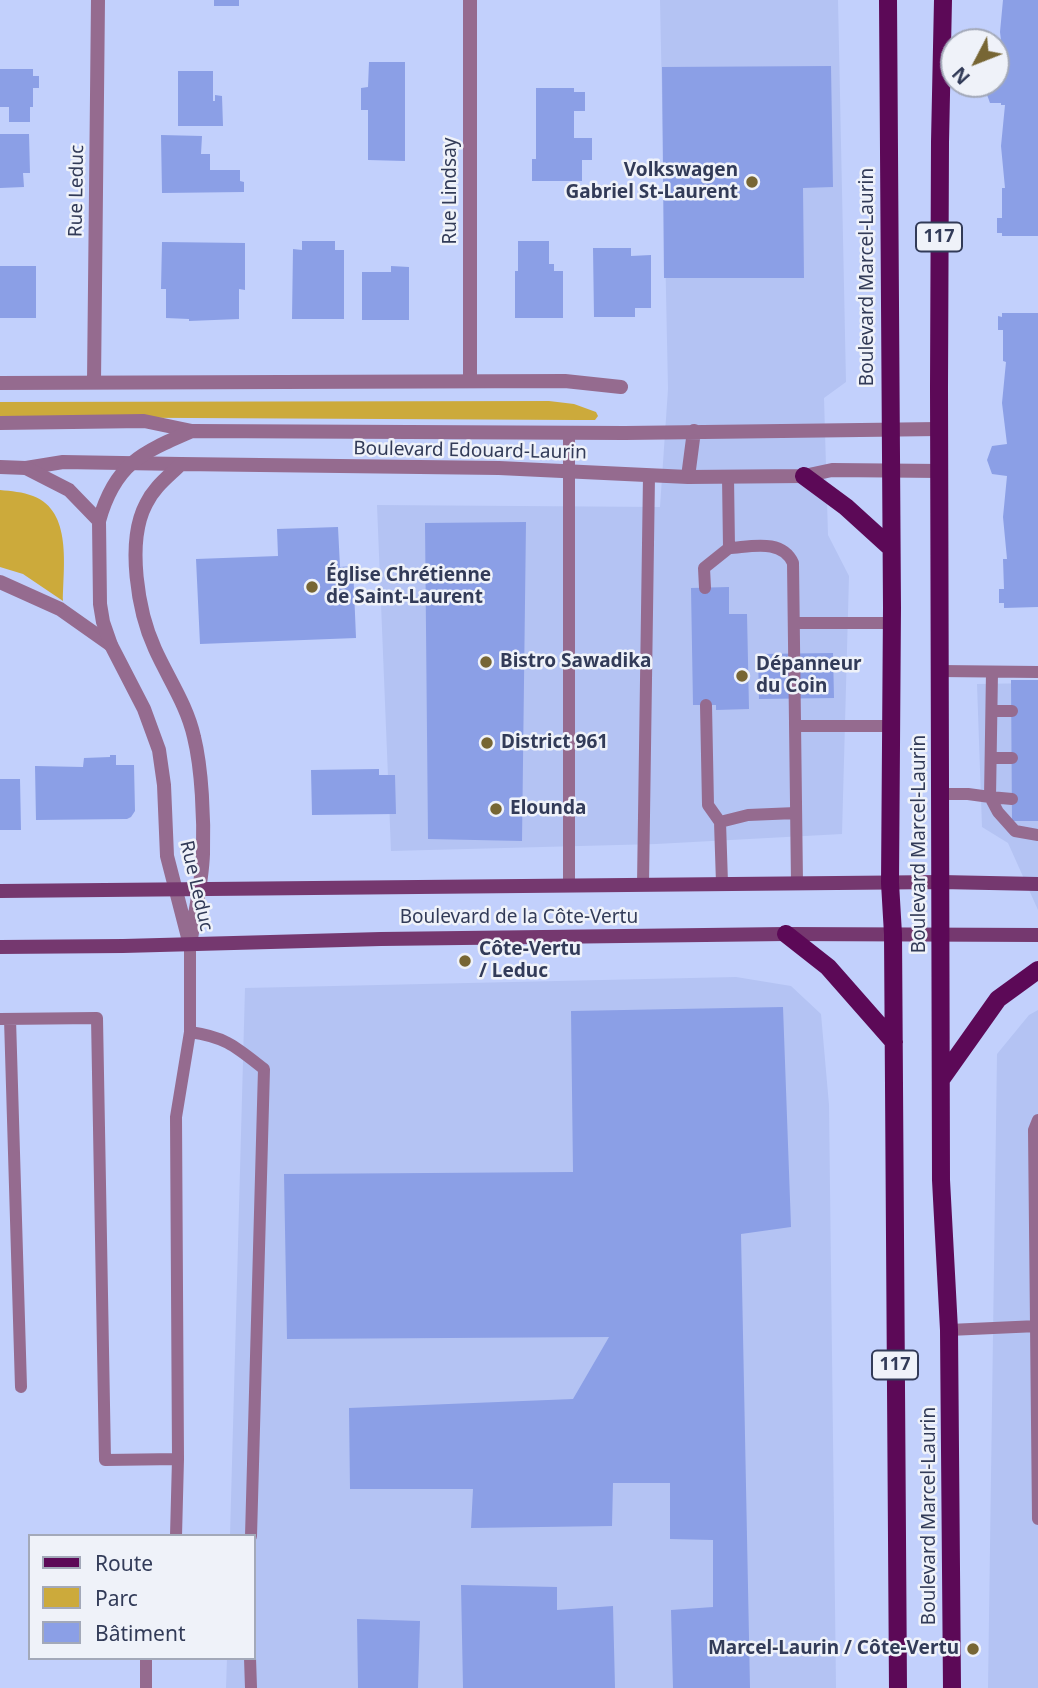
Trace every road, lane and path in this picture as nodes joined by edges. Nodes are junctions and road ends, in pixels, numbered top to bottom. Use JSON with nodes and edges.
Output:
{"nodes":[{"id":1,"x":98,"y":0,"type":"edge"},
{"id":2,"x":470,"y":0,"type":"edge"},
{"id":3,"x":888,"y":0,"type":"edge"},
{"id":4,"x":943,"y":0,"type":"edge"},
{"id":5,"x":470,"y":381,"type":"junction"},
{"id":6,"x":94,"y":382,"type":"junction"},
{"id":7,"x":0,"y":383,"type":"edge"},
{"id":8,"x":621,"y":387,"type":"dead end"},
{"id":9,"x":0,"y":423,"type":"edge"},
{"id":10,"x":889,"y":429,"type":"junction"},
{"id":11,"x":939,"y":429,"type":"junction"},
{"id":12,"x":192,"y":431,"type":"junction"},
{"id":13,"x":694,"y":431,"type":"junction"},
{"id":14,"x":569,"y":432,"type":"junction"},
{"id":15,"x":133,"y":463,"type":"junction"},
{"id":16,"x":181,"y":464,"type":"junction"},
{"id":17,"x":0,"y":467,"type":"edge"},
{"id":18,"x":26,"y":468,"type":"junction"},
{"id":19,"x":569,"y":470,"type":"junction"},
{"id":20,"x":890,"y":471,"type":"junction"},
{"id":21,"x":940,"y":471,"type":"junction"},
{"id":22,"x":649,"y":476,"type":"junction"},
{"id":23,"x":804,"y":476,"type":"junction"},
{"id":24,"x":688,"y":477,"type":"junction"},
{"id":25,"x":728,"y":477,"type":"junction"},
{"id":26,"x":99,"y":522,"type":"junction"},
{"id":27,"x":890,"y":547,"type":"junction"},
{"id":28,"x":729,"y":548,"type":"junction"},
{"id":29,"x":0,"y":582,"type":"edge"},
{"id":30,"x":705,"y":588,"type":"dead end"},
{"id":31,"x":794,"y":623,"type":"junction"},
{"id":32,"x":892,"y":623,"type":"junction"},
{"id":33,"x":111,"y":645,"type":"junction"},
{"id":34,"x":940,"y":671,"type":"junction"},
{"id":35,"x":992,"y":672,"type":"junction"},
{"id":36,"x":1038,"y":672,"type":"edge"},
{"id":37,"x":706,"y":705,"type":"dead end"},
{"id":38,"x":992,"y":711,"type":"junction"},
{"id":39,"x":1012,"y":711,"type":"dead end"},
{"id":40,"x":795,"y":726,"type":"junction"},
{"id":41,"x":891,"y":726,"type":"junction"},
{"id":42,"x":991,"y":758,"type":"junction"},
{"id":43,"x":1012,"y":758,"type":"dead end"},
{"id":44,"x":939,"y":794,"type":"junction"},
{"id":45,"x":990,"y":797,"type":"junction"},
{"id":46,"x":1012,"y":799,"type":"dead end"},
{"id":47,"x":796,"y":813,"type":"junction"},
{"id":48,"x":720,"y":822,"type":"junction"},
{"id":49,"x":1038,"y":835,"type":"edge"},
{"id":50,"x":941,"y":882,"type":"junction"},
{"id":51,"x":722,"y":883,"type":"junction"},
{"id":52,"x":797,"y":883,"type":"junction"},
{"id":53,"x":890,"y":883,"type":"junction"},
{"id":54,"x":643,"y":884,"type":"junction"},
{"id":55,"x":1038,"y":884,"type":"edge"},
{"id":56,"x":569,"y":885,"type":"junction"},
{"id":57,"x":198,"y":889,"type":"junction"},
{"id":58,"x":175,"y":890,"type":"junction"},
{"id":59,"x":0,"y":891,"type":"edge"},
{"id":60,"x":942,"y":933,"type":"junction"},
{"id":61,"x":786,"y":934,"type":"junction"},
{"id":62,"x":893,"y":934,"type":"junction"},
{"id":63,"x":1038,"y":934,"type":"edge"},
{"id":64,"x":190,"y":945,"type":"junction"},
{"id":65,"x":0,"y":947,"type":"edge"},
{"id":66,"x":1038,"y":970,"type":"edge"},
{"id":67,"x":5,"y":1019,"type":"edge"},
{"id":68,"x":190,"y":1032,"type":"junction"},
{"id":69,"x":894,"y":1042,"type":"junction"},
{"id":70,"x":942,"y":1078,"type":"junction"},
{"id":71,"x":1038,"y":1120,"type":"edge"},
{"id":72,"x":1036,"y":1326,"type":"edge"},
{"id":73,"x":949,"y":1330,"type":"junction"},
{"id":74,"x":21,"y":1387,"type":"dead end"},
{"id":75,"x":178,"y":1459,"type":"junction"},
{"id":76,"x":1038,"y":1519,"type":"edge"},
{"id":77,"x":176,"y":1534,"type":"edge"},
{"id":78,"x":251,"y":1534,"type":"edge"},
{"id":79,"x":146,"y":1660,"type":"edge"},
{"id":80,"x":250,"y":1660,"type":"edge"},
{"id":81,"x":146,"y":1688,"type":"edge"},
{"id":82,"x":251,"y":1688,"type":"edge"},
{"id":83,"x":898,"y":1688,"type":"edge"},
{"id":84,"x":952,"y":1688,"type":"edge"}],
"edges":[{"from":1,"to":6,"type":"street","name":"Rue Leduc"},
{"from":2,"to":5,"type":"street","name":"Rue Lindsay"},
{"from":3,"to":10,"type":"main road","name":"Boulevard Marcel-Laurin","number":"117"},
{"from":4,"to":11,"type":"main road","name":"Boulevard Marcel-Laurin","number":"117"},
{"from":5,"to":6,"type":"street"},
{"from":5,"to":8,"type":"street"},
{"from":6,"to":7,"type":"street"},
{"from":9,"to":12,"type":"street","name":"Boulevard Edouard-Laurin"},
{"from":10,"to":11,"type":"street","name":"Boulevard Edouard-Laurin"},
{"from":10,"to":13,"type":"street","name":"Boulevard Edouard-Laurin"},
{"from":10,"to":20,"type":"main road","name":"Boulevard Marcel-Laurin","number":"117"},
{"from":11,"to":21,"type":"main road","name":"Boulevard Marcel-Laurin","number":"117"},
{"from":12,"to":14,"type":"street","name":"Boulevard Edouard-Laurin"},
{"from":12,"to":15,"type":"street","name":"Rue Leduc"},
{"from":13,"to":14,"type":"street","name":"Boulevard Edouard-Laurin"},
{"from":13,"to":24,"type":"street"},
{"from":14,"to":19,"type":"lane"},
{"from":15,"to":16,"type":"street","name":"Boulevard Edouard-Laurin"},
{"from":15,"to":18,"type":"street","name":"Boulevard Edouard-Laurin"},
{"from":15,"to":26,"type":"street","name":"Rue Leduc"},
{"from":16,"to":19,"type":"street","name":"Boulevard Edouard-Laurin"},
{"from":16,"to":57,"type":"street","name":"Rue Leduc"},
{"from":17,"to":18,"type":"street","name":"Boulevard Edouard-Laurin"},
{"from":18,"to":26,"type":"street"},
{"from":19,"to":22,"type":"street","name":"Boulevard Edouard-Laurin"},
{"from":19,"to":56,"type":"lane"},
{"from":20,"to":21,"type":"street","name":"Boulevard Edouard-Laurin"},
{"from":20,"to":23,"type":"street","name":"Boulevard Edouard-Laurin"},
{"from":20,"to":27,"type":"main road","name":"Boulevard Marcel-Laurin","number":"117"},
{"from":21,"to":34,"type":"main road","name":"Boulevard Marcel-Laurin","number":"117"},
{"from":22,"to":24,"type":"street","name":"Boulevard Edouard-Laurin"},
{"from":22,"to":54,"type":"lane"},
{"from":23,"to":25,"type":"street","name":"Boulevard Edouard-Laurin"},
{"from":23,"to":27,"type":"main road"},
{"from":24,"to":25,"type":"street","name":"Boulevard Edouard-Laurin"},
{"from":25,"to":28,"type":"lane"},
{"from":26,"to":33,"type":"street","name":"Rue Leduc"},
{"from":27,"to":32,"type":"main road","name":"Boulevard Marcel-Laurin","number":"117"},
{"from":28,"to":30,"type":"lane"},
{"from":28,"to":31,"type":"lane"},
{"from":29,"to":33,"type":"street"},
{"from":31,"to":32,"type":"lane"},
{"from":31,"to":40,"type":"lane"},
{"from":32,"to":41,"type":"main road","name":"Boulevard Marcel-Laurin","number":"117"},
{"from":33,"to":58,"type":"street","name":"Rue Leduc"},
{"from":34,"to":35,"type":"lane"},
{"from":34,"to":44,"type":"main road","name":"Boulevard Marcel-Laurin","number":"117"},
{"from":35,"to":36,"type":"lane"},
{"from":35,"to":38,"type":"lane"},
{"from":37,"to":48,"type":"lane"},
{"from":38,"to":39,"type":"lane"},
{"from":38,"to":42,"type":"lane"},
{"from":40,"to":41,"type":"lane"},
{"from":40,"to":47,"type":"lane"},
{"from":41,"to":53,"type":"main road","name":"Boulevard Marcel-Laurin","number":"117"},
{"from":42,"to":43,"type":"lane"},
{"from":42,"to":45,"type":"lane"},
{"from":44,"to":45,"type":"lane"},
{"from":44,"to":50,"type":"main road","name":"Boulevard Marcel-Laurin","number":"117"},
{"from":45,"to":46,"type":"lane"},
{"from":45,"to":49,"type":"lane"},
{"from":47,"to":48,"type":"lane"},
{"from":47,"to":52,"type":"lane"},
{"from":48,"to":51,"type":"lane"},
{"from":50,"to":53,"type":"main road","name":"Boulevard de la Côte-Vertu"},
{"from":50,"to":55,"type":"main road","name":"Boulevard de la Côte-Vertu"},
{"from":50,"to":60,"type":"main road","name":"Boulevard Marcel-Laurin","number":"117"},
{"from":51,"to":52,"type":"main road","name":"Boulevard de la Côte-Vertu"},
{"from":51,"to":54,"type":"main road","name":"Boulevard de la Côte-Vertu"},
{"from":52,"to":53,"type":"main road","name":"Boulevard de la Côte-Vertu"},
{"from":53,"to":62,"type":"main road","name":"Boulevard Marcel-Laurin","number":"117"},
{"from":54,"to":56,"type":"main road","name":"Boulevard de la Côte-Vertu"},
{"from":56,"to":57,"type":"main road","name":"Boulevard de la Côte-Vertu"},
{"from":57,"to":58,"type":"main road","name":"Boulevard de la Côte-Vertu"},
{"from":57,"to":64,"type":"street","name":"Rue Leduc"},
{"from":58,"to":59,"type":"main road","name":"Boulevard de la Côte-Vertu"},
{"from":58,"to":64,"type":"street","name":"Rue Leduc"},
{"from":60,"to":62,"type":"main road","name":"Boulevard de la Côte-Vertu"},
{"from":60,"to":63,"type":"main road","name":"Boulevard de la Côte-Vertu"},
{"from":60,"to":70,"type":"main road","name":"Boulevard Marcel-Laurin","number":"117"},
{"from":61,"to":62,"type":"main road","name":"Boulevard de la Côte-Vertu"},
{"from":61,"to":64,"type":"main road","name":"Boulevard de la Côte-Vertu"},
{"from":61,"to":69,"type":"main road"},
{"from":62,"to":69,"type":"main road","name":"Boulevard Marcel-Laurin","number":"117"},
{"from":64,"to":65,"type":"main road","name":"Boulevard de la Côte-Vertu"},
{"from":64,"to":68,"type":"lane"},
{"from":66,"to":70,"type":"main road"},
{"from":67,"to":74,"type":"lane"},
{"from":67,"to":75,"type":"lane"},
{"from":68,"to":75,"type":"lane"},
{"from":68,"to":78,"type":"lane"},
{"from":69,"to":83,"type":"main road","name":"Boulevard Marcel-Laurin","number":"117"},
{"from":70,"to":73,"type":"main road","name":"Boulevard Marcel-Laurin","number":"117"},
{"from":71,"to":72,"type":"lane"},
{"from":72,"to":73,"type":"lane"},
{"from":72,"to":76,"type":"lane"},
{"from":73,"to":84,"type":"main road","name":"Boulevard Marcel-Laurin","number":"117"},
{"from":75,"to":77,"type":"lane"},
{"from":79,"to":81,"type":"lane"},
{"from":80,"to":82,"type":"lane"}]}
